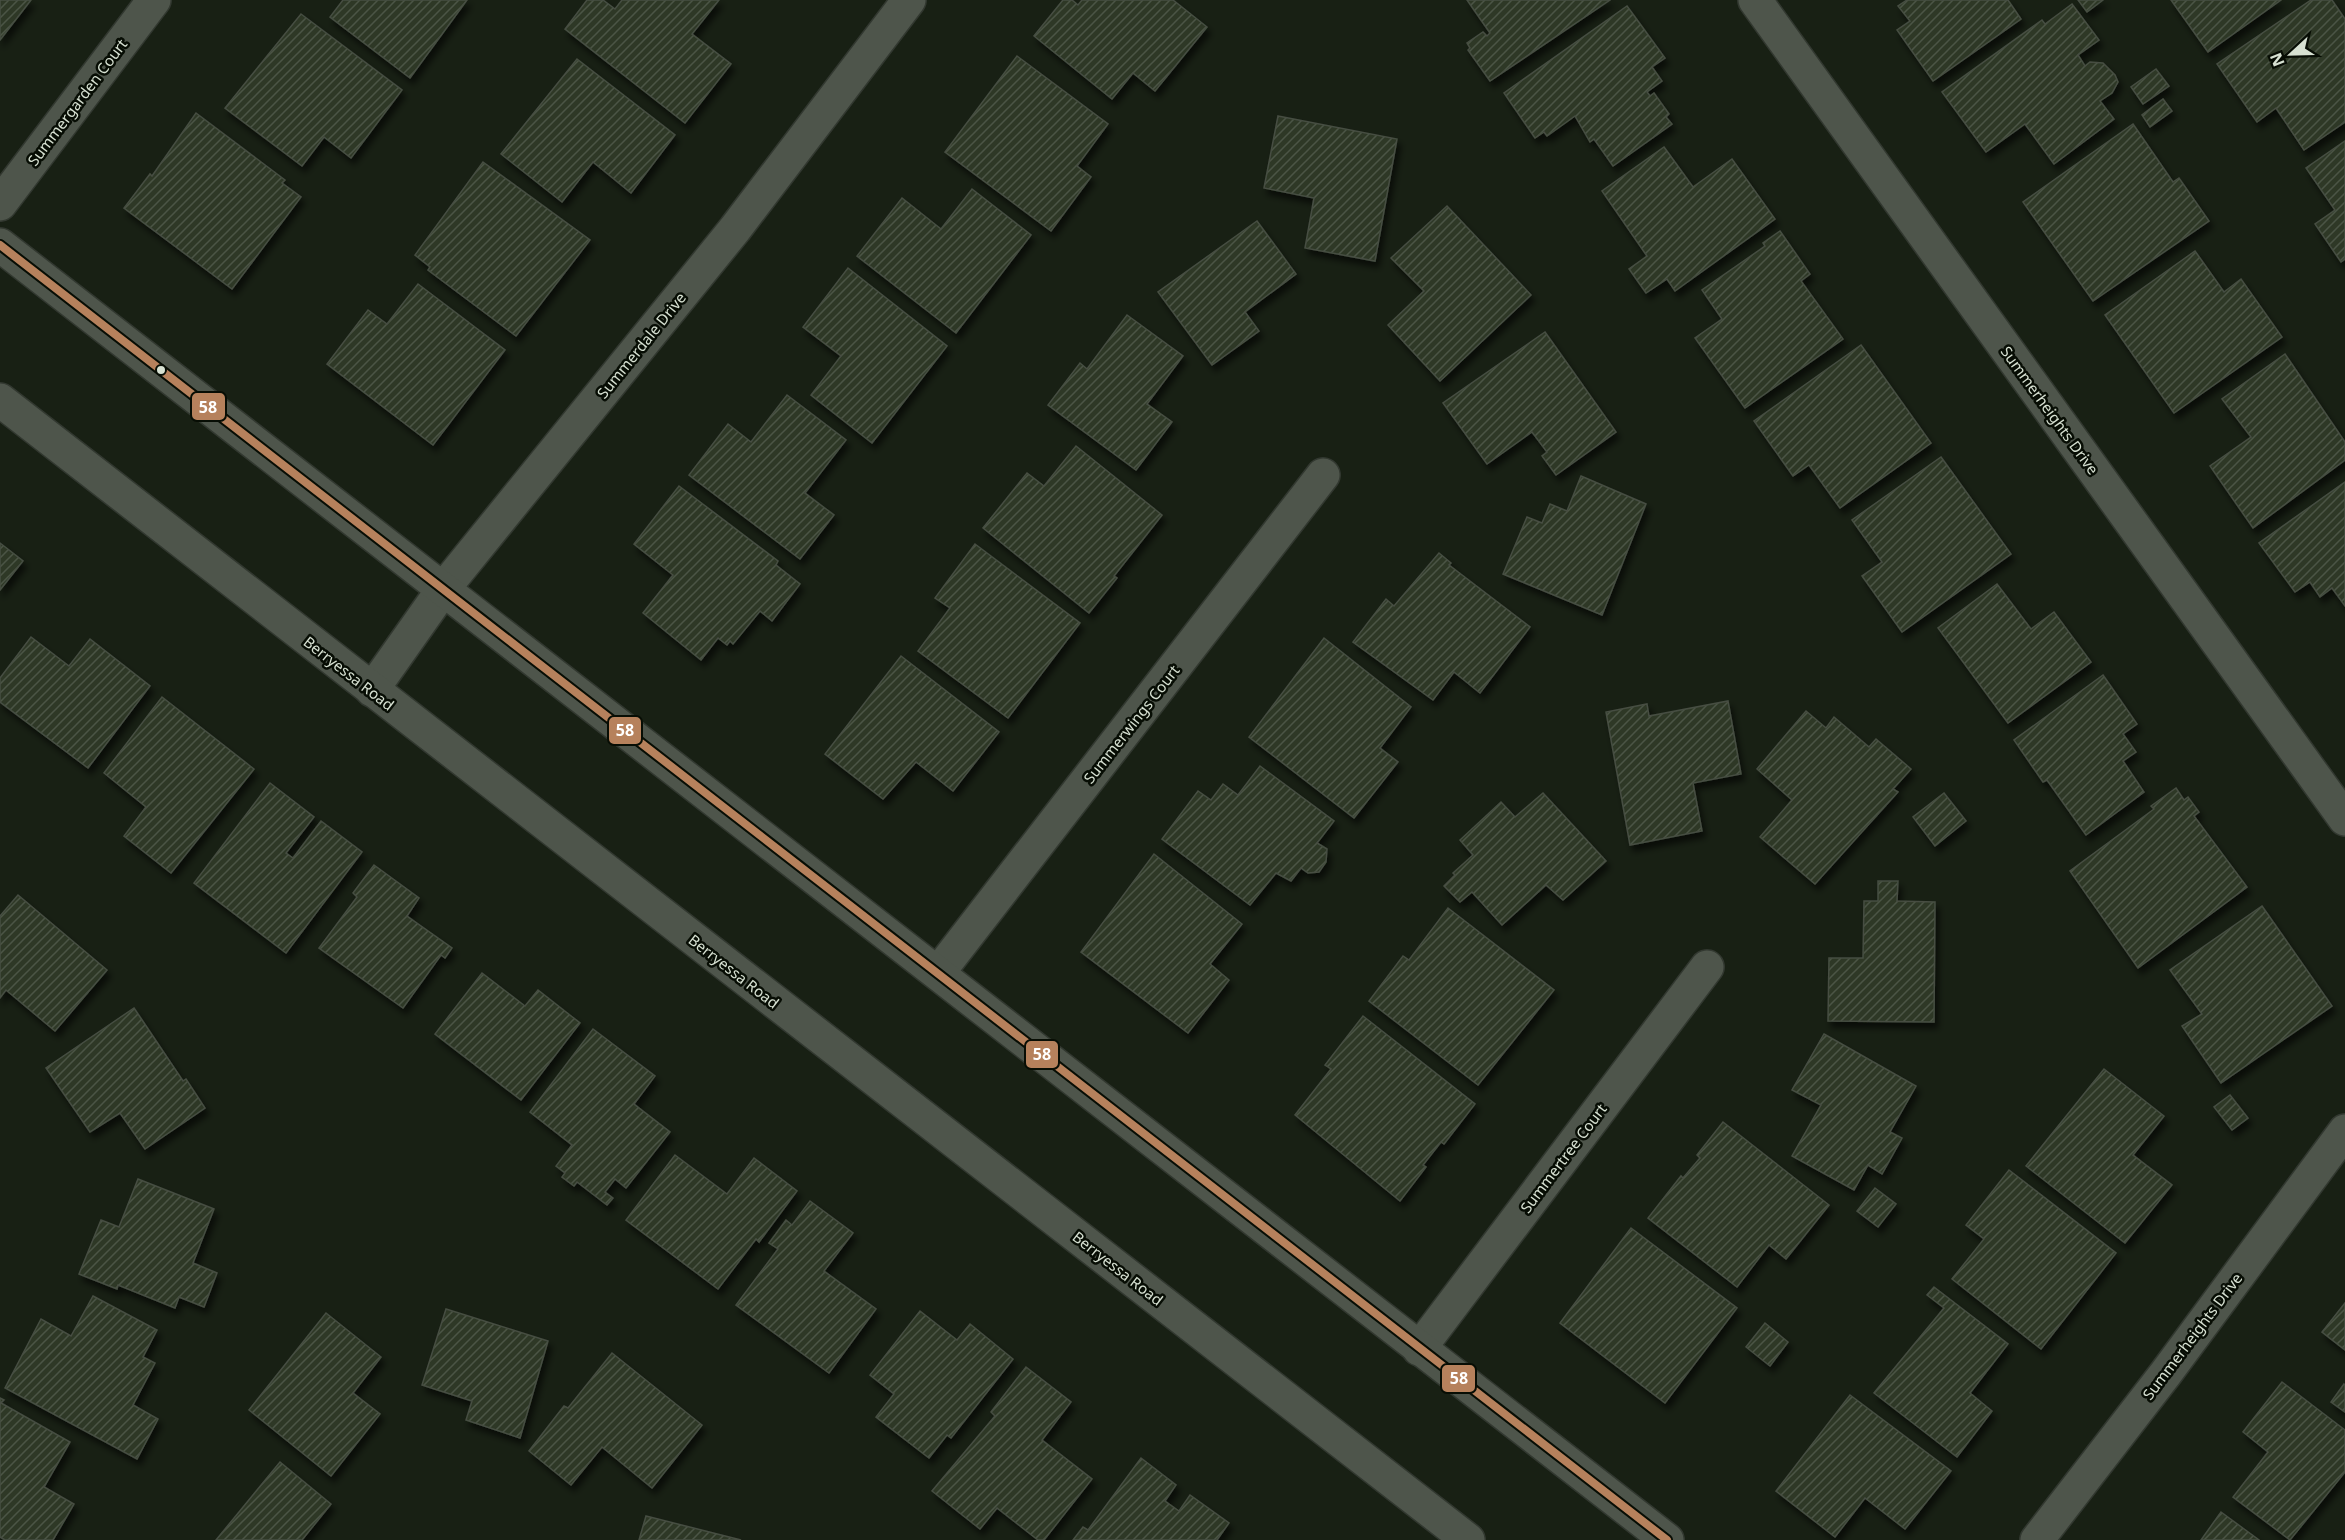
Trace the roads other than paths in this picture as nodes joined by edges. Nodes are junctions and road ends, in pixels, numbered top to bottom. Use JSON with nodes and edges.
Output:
{"nodes":[{"id":1,"x":154,"y":0,"type":"edge"},
{"id":2,"x":909,"y":0,"type":"edge"},
{"id":3,"x":1755,"y":0,"type":"edge"},
{"id":4,"x":0,"y":204,"type":"edge"},
{"id":5,"x":0,"y":245,"type":"edge"},
{"id":6,"x":0,"y":400,"type":"edge"},
{"id":7,"x":1323,"y":475,"type":"dead end"},
{"id":8,"x":444,"y":588,"type":"junction"},
{"id":9,"x":372,"y":690,"type":"junction"},
{"id":10,"x":2345,"y":819,"type":"edge"},
{"id":11,"x":1707,"y":967,"type":"dead end"},
{"id":12,"x":938,"y":973,"type":"junction"},
{"id":13,"x":2345,"y":1131,"type":"edge"},
{"id":14,"x":1419,"y":1349,"type":"junction"},
{"id":15,"x":1468,"y":1540,"type":"edge"},
{"id":16,"x":1667,"y":1540,"type":"edge"},
{"id":17,"x":2037,"y":1540,"type":"edge"}],
"edges":[{"from":1,"to":4,"type":"main road","name":"Summergarden Court"},
{"from":2,"to":8,"type":"main road","name":"Summerdale Drive"},
{"from":3,"to":10,"type":"main road","name":"Summerheights Drive"},
{"from":5,"to":8,"type":"main road"},
{"from":6,"to":9,"type":"main road","name":"Berryessa Road"},
{"from":7,"to":12,"type":"main road","name":"Summerwings Court"},
{"from":8,"to":9,"type":"main road","name":"Summerdale Drive"},
{"from":8,"to":12,"type":"main road"},
{"from":9,"to":15,"type":"main road","name":"Berryessa Road"},
{"from":11,"to":14,"type":"main road","name":"Summertree Court"},
{"from":12,"to":14,"type":"main road"},
{"from":13,"to":17,"type":"main road","name":"Summerheights Drive"},
{"from":14,"to":16,"type":"main road"}]}
